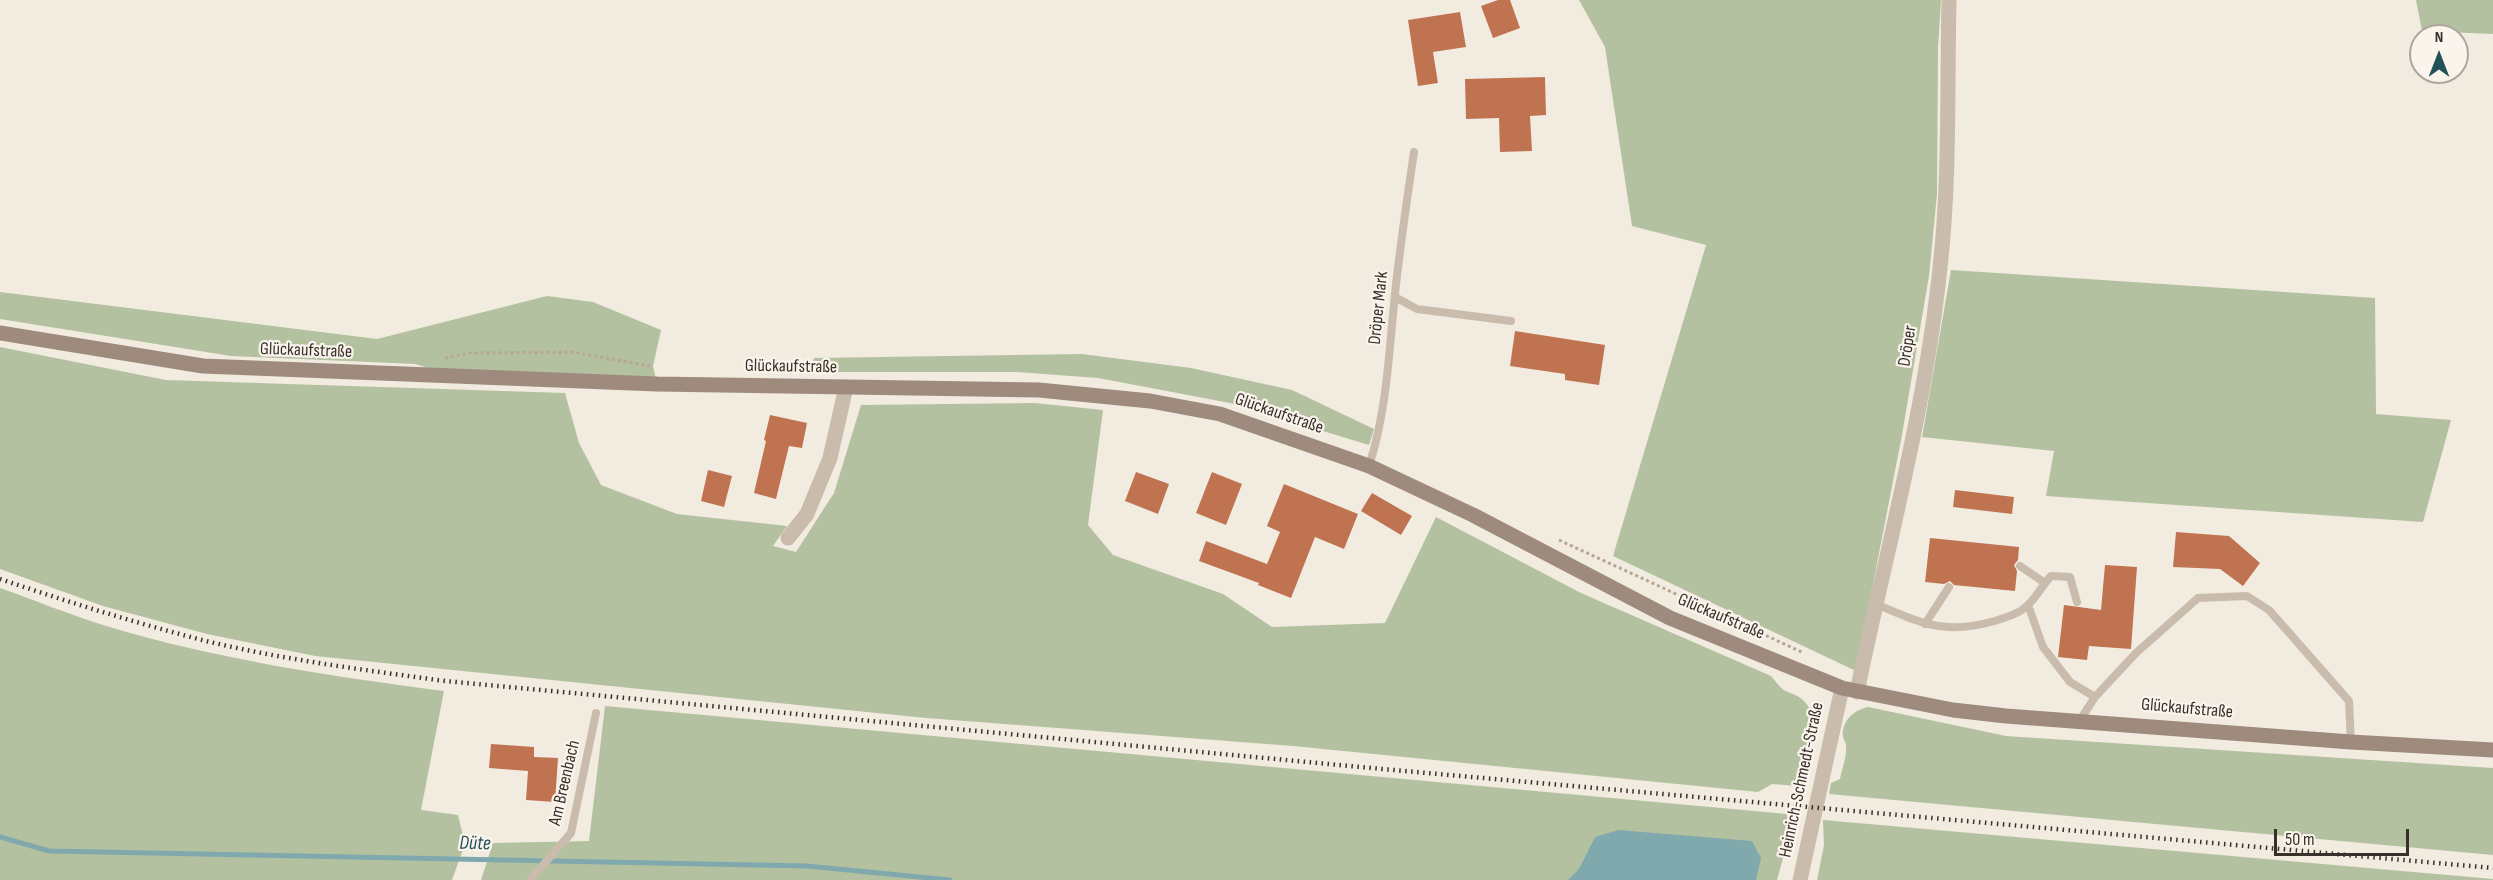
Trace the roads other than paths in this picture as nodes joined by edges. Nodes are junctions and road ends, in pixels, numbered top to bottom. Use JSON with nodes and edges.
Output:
{"nodes":[{"id":1,"x":1949,"y":0,"type":"edge"},
{"id":2,"x":1414,"y":152,"type":"dead end"},
{"id":3,"x":1395,"y":297,"type":"junction"},
{"id":4,"x":1511,"y":321,"type":"dead end"},
{"id":5,"x":0,"y":333,"type":"edge"},
{"id":6,"x":846,"y":387,"type":"junction"},
{"id":7,"x":1369,"y":466,"type":"junction"},
{"id":8,"x":788,"y":538,"type":"dead end"},
{"id":9,"x":2019,"y":566,"type":"dead end"},
{"id":10,"x":2045,"y":583,"type":"junction"},
{"id":11,"x":1949,"y":587,"type":"dead end"},
{"id":12,"x":2077,"y":602,"type":"dead end"},
{"id":13,"x":1876,"y":604,"type":"junction"},
{"id":14,"x":2028,"y":605,"type":"junction"},
{"id":15,"x":1925,"y":624,"type":"junction"},
{"id":16,"x":1849,"y":690,"type":"junction"},
{"id":17,"x":2095,"y":697,"type":"junction"},
{"id":18,"x":596,"y":713,"type":"dead end"},
{"id":19,"x":2080,"y":720,"type":"junction"},
{"id":20,"x":2351,"y":742,"type":"junction"},
{"id":21,"x":2493,"y":750,"type":"edge"},
{"id":22,"x":532,"y":878,"type":"edge"},
{"id":23,"x":1800,"y":880,"type":"edge"}],
"edges":[{"from":1,"to":13,"type":"street","name":"Dröper"},
{"from":2,"to":3,"type":"lane","name":"Dröper Mark"},
{"from":3,"to":4,"type":"lane"},
{"from":3,"to":7,"type":"lane","name":"Dröper Mark"},
{"from":5,"to":6,"type":"main road","name":"Glückaufstraße"},
{"from":6,"to":7,"type":"main road","name":"Glückaufstraße"},
{"from":6,"to":8,"type":"street"},
{"from":7,"to":16,"type":"main road","name":"Glückaufstraße"},
{"from":9,"to":10,"type":"lane"},
{"from":10,"to":12,"type":"lane"},
{"from":10,"to":14,"type":"lane"},
{"from":11,"to":15,"type":"lane"},
{"from":13,"to":15,"type":"lane"},
{"from":13,"to":16,"type":"street","name":"Dröper"},
{"from":14,"to":15,"type":"lane"},
{"from":14,"to":17,"type":"lane"},
{"from":16,"to":19,"type":"main road","name":"Glückaufstraße"},
{"from":16,"to":23,"type":"street","name":"Heinrich-Schmedt-Straße"},
{"from":17,"to":19,"type":"lane"},
{"from":17,"to":20,"type":"lane"},
{"from":18,"to":22,"type":"lane","name":"Am Breenbach"},
{"from":19,"to":20,"type":"main road","name":"Glückaufstraße"},
{"from":20,"to":21,"type":"main road","name":"Glückaufstraße"}]}
